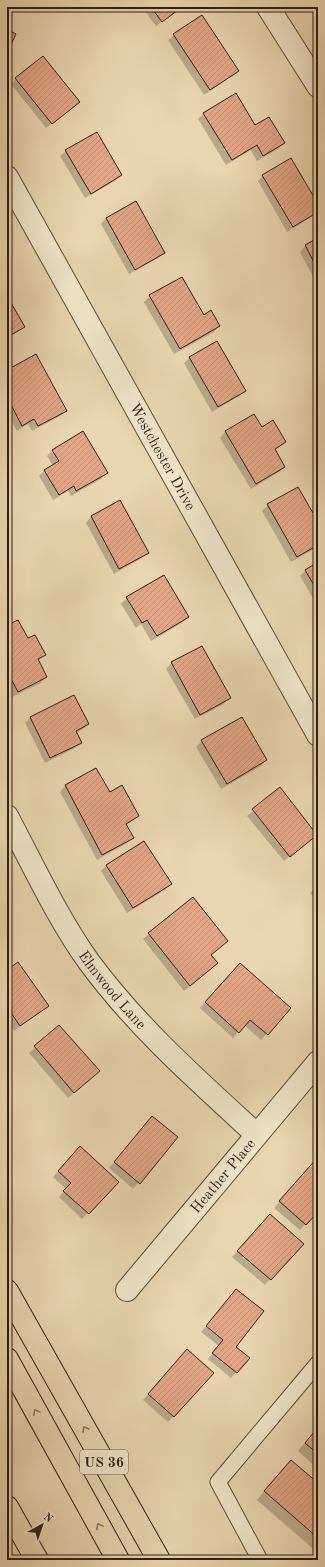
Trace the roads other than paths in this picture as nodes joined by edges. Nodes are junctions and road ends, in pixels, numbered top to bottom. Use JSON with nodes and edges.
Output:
{"nodes":[{"id":1,"x":268,"y":7,"type":"edge"},
{"id":2,"x":318,"y":86,"type":"edge"},
{"id":3,"x":7,"y":177,"type":"edge"},
{"id":4,"x":318,"y":735,"type":"edge"},
{"id":5,"x":7,"y":816,"type":"edge"},
{"id":6,"x":318,"y":1062,"type":"edge"},
{"id":7,"x":256,"y":1134,"type":"junction"},
{"id":8,"x":7,"y":1281,"type":"edge"},
{"id":9,"x":127,"y":1290,"type":"dead end"},
{"id":10,"x":7,"y":1291,"type":"edge"},
{"id":11,"x":7,"y":1359,"type":"edge"},
{"id":12,"x":318,"y":1363,"type":"edge"},
{"id":13,"x":49,"y":1364,"type":"junction"},
{"id":14,"x":7,"y":1507,"type":"edge"},
{"id":15,"x":7,"y":1522,"type":"edge"},
{"id":16,"x":31,"y":1560,"type":"edge"},
{"id":17,"x":37,"y":1560,"type":"edge"},
{"id":18,"x":118,"y":1560,"type":"edge"},
{"id":19,"x":160,"y":1560,"type":"edge"},
{"id":20,"x":260,"y":1560,"type":"edge"}],
"edges":[{"from":1,"to":2,"type":"street"},
{"from":3,"to":4,"type":"street","name":"Westchester Drive"},
{"from":5,"to":7,"type":"street","name":"Elmwood Lane"},
{"from":6,"to":7,"type":"street","name":"Heather Place"},
{"from":7,"to":9,"type":"street","name":"Heather Place"},
{"from":8,"to":13,"type":"highway"},
{"from":10,"to":13,"type":"highway","number":"US 36"},
{"from":18,"to":11,"type":"highway","one_way":true},
{"from":12,"to":20,"type":"lane"},
{"from":19,"to":13,"type":"highway","number":"US 36","one_way":true},
{"from":14,"to":17,"type":"highway"},
{"from":15,"to":16,"type":"highway"}]}
